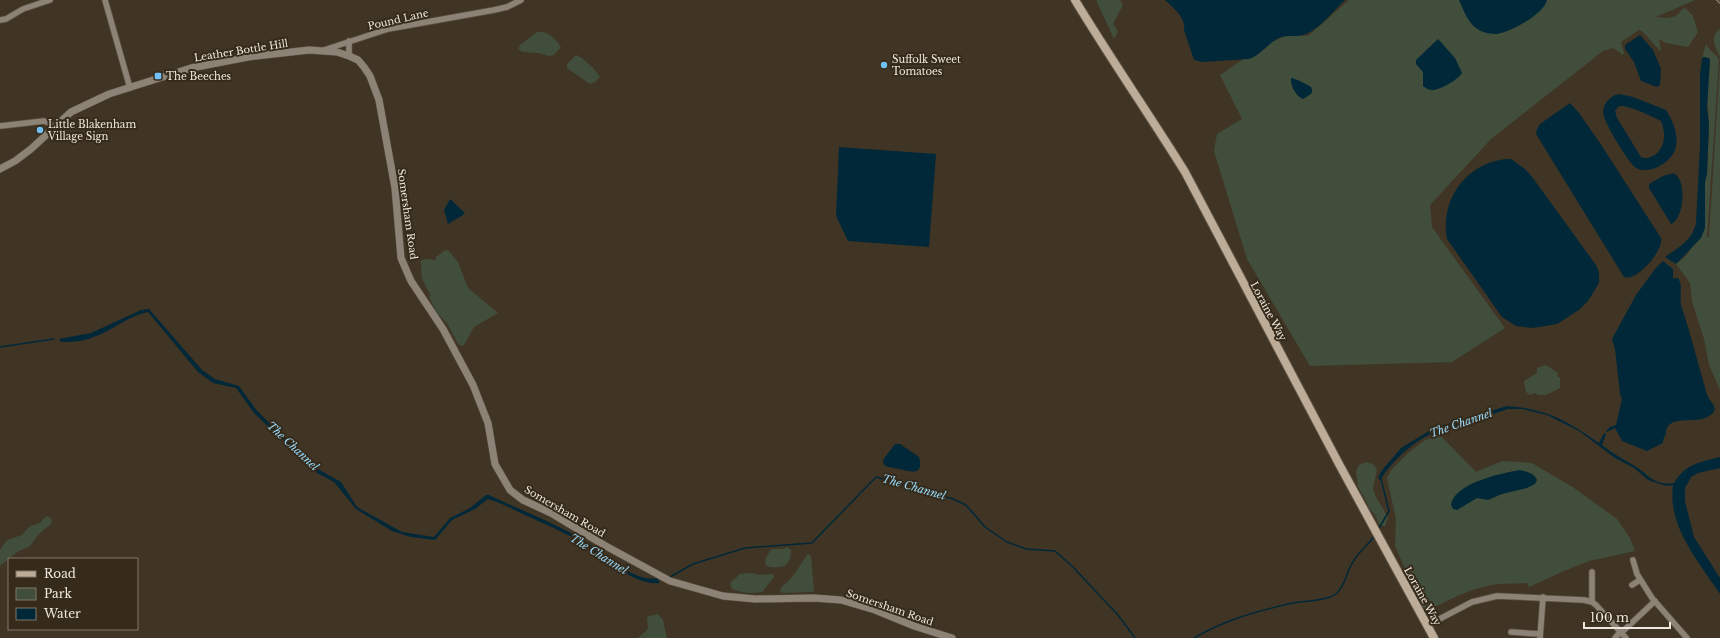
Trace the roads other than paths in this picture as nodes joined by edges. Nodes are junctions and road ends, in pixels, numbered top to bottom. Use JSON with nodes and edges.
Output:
{"nodes":[{"id":1,"x":50,"y":0,"type":"edge"},
{"id":2,"x":105,"y":0,"type":"edge"},
{"id":3,"x":521,"y":0,"type":"edge"},
{"id":4,"x":1075,"y":0,"type":"edge"},
{"id":5,"x":38,"y":2,"type":"edge"},
{"id":6,"x":0,"y":20,"type":"edge"},
{"id":7,"x":349,"y":41,"type":"junction"},
{"id":8,"x":321,"y":51,"type":"junction"},
{"id":9,"x":349,"y":56,"type":"junction"},
{"id":10,"x":130,"y":88,"type":"junction"},
{"id":11,"x":0,"y":126,"type":"edge"},
{"id":12,"x":53,"y":127,"type":"junction"},
{"id":13,"x":0,"y":169,"type":"edge"},
{"id":14,"x":1633,"y":560,"type":"dead end"},
{"id":15,"x":1592,"y":572,"type":"dead end"},
{"id":16,"x":1640,"y":580,"type":"junction"},
{"id":17,"x":1632,"y":584,"type":"dead end"},
{"id":18,"x":1543,"y":598,"type":"junction"},
{"id":19,"x":1655,"y":601,"type":"junction"},
{"id":20,"x":1592,"y":602,"type":"junction"},
{"id":21,"x":1428,"y":625,"type":"junction"},
{"id":22,"x":1511,"y":632,"type":"dead end"},
{"id":23,"x":1621,"y":633,"type":"junction"},
{"id":24,"x":1540,"y":636,"type":"edge"},
{"id":25,"x":952,"y":638,"type":"edge"},
{"id":26,"x":1434,"y":638,"type":"edge"},
{"id":27,"x":1614,"y":638,"type":"edge"},
{"id":28,"x":1626,"y":638,"type":"edge"},
{"id":29,"x":1687,"y":638,"type":"edge"}],
"edges":[{"from":1,"to":5,"type":"street"},
{"from":2,"to":10,"type":"street"},
{"from":3,"to":7,"type":"street","name":"Pound Lane"},
{"from":4,"to":21,"type":"main road","name":"Loraine Way"},
{"from":5,"to":6,"type":"street"},
{"from":7,"to":8,"type":"street","name":"Pound Lane"},
{"from":7,"to":9,"type":"street"},
{"from":8,"to":9,"type":"street","name":"Somersham Road"},
{"from":8,"to":10,"type":"street","name":"Leather Bottle Hill"},
{"from":9,"to":25,"type":"street","name":"Somersham Road"},
{"from":10,"to":12,"type":"street","name":"Leather Bottle Hill"},
{"from":11,"to":12,"type":"street"},
{"from":12,"to":13,"type":"street","name":"Leather Bottle Hill"},
{"from":14,"to":16,"type":"street"},
{"from":15,"to":20,"type":"street"},
{"from":16,"to":17,"type":"street"},
{"from":16,"to":19,"type":"street"},
{"from":18,"to":20,"type":"street"},
{"from":18,"to":21,"type":"street"},
{"from":18,"to":24,"type":"street"},
{"from":19,"to":23,"type":"street"},
{"from":19,"to":29,"type":"street"},
{"from":20,"to":23,"type":"street"},
{"from":21,"to":26,"type":"main road","name":"Loraine Way"},
{"from":22,"to":24,"type":"street"},
{"from":23,"to":27,"type":"street"},
{"from":23,"to":28,"type":"street"}]}
